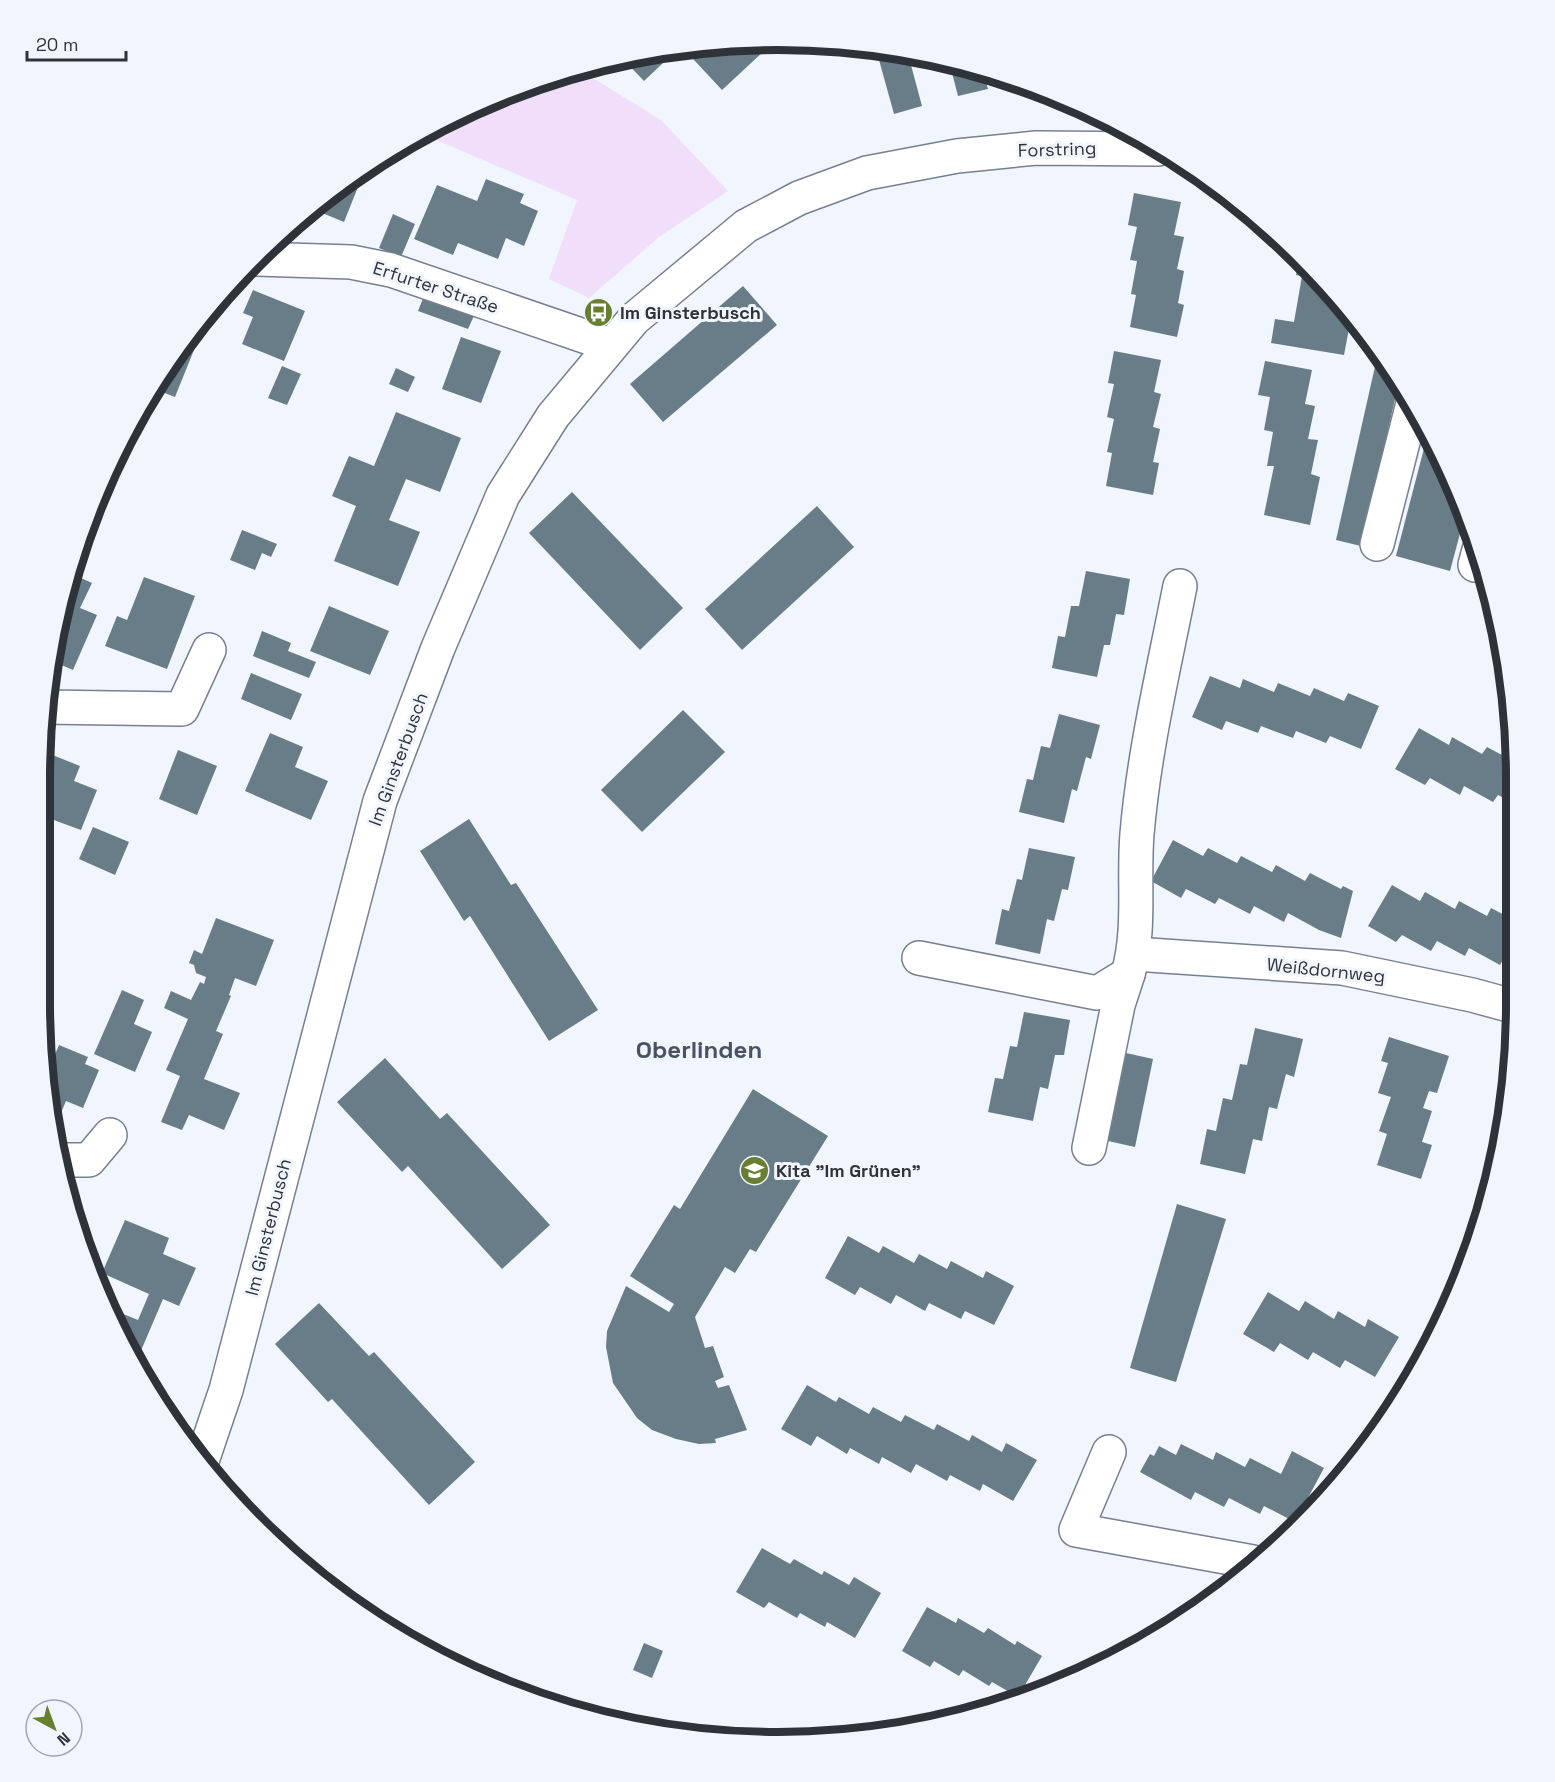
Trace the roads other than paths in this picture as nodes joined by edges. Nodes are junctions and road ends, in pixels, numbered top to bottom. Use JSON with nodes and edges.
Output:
{"nodes":[{"id":1,"x":1145,"y":149,"type":"edge"},
{"id":2,"x":957,"y":156,"type":"joint"},
{"id":3,"x":267,"y":259,"type":"edge"},
{"id":4,"x":610,"y":345,"type":"junction"},
{"id":5,"x":1409,"y":417,"type":"edge"},
{"id":6,"x":1377,"y":543,"type":"dead end"},
{"id":7,"x":1180,"y":586,"type":"dead end"},
{"id":8,"x":209,"y":650,"type":"dead end"},
{"id":9,"x":53,"y":707,"type":"edge"},
{"id":10,"x":919,"y":958,"type":"dead end"},
{"id":11,"x":1131,"y":964,"type":"junction"},
{"id":12,"x":1506,"y":1003,"type":"edge"},
{"id":13,"x":110,"y":1135,"type":"dead end"},
{"id":14,"x":1089,"y":1148,"type":"dead end"},
{"id":15,"x":66,"y":1160,"type":"edge"},
{"id":16,"x":1109,"y":1452,"type":"dead end"},
{"id":17,"x":205,"y":1454,"type":"edge"},
{"id":18,"x":1247,"y":1561,"type":"edge"}],
"edges":[{"from":1,"to":2,"type":"street","name":"Forstring"},
{"from":2,"to":4,"type":"street","name":"Im Ginsterbusch"},
{"from":3,"to":4,"type":"street","name":"Erfurter Straße"},
{"from":4,"to":17,"type":"street","name":"Im Ginsterbusch"},
{"from":5,"to":6,"type":"street"},
{"from":7,"to":11,"type":"street"},
{"from":8,"to":9,"type":"street"},
{"from":10,"to":11,"type":"street"},
{"from":11,"to":12,"type":"street","name":"Weißdornweg"},
{"from":11,"to":14,"type":"street"},
{"from":13,"to":15,"type":"street"},
{"from":16,"to":18,"type":"street"}]}
